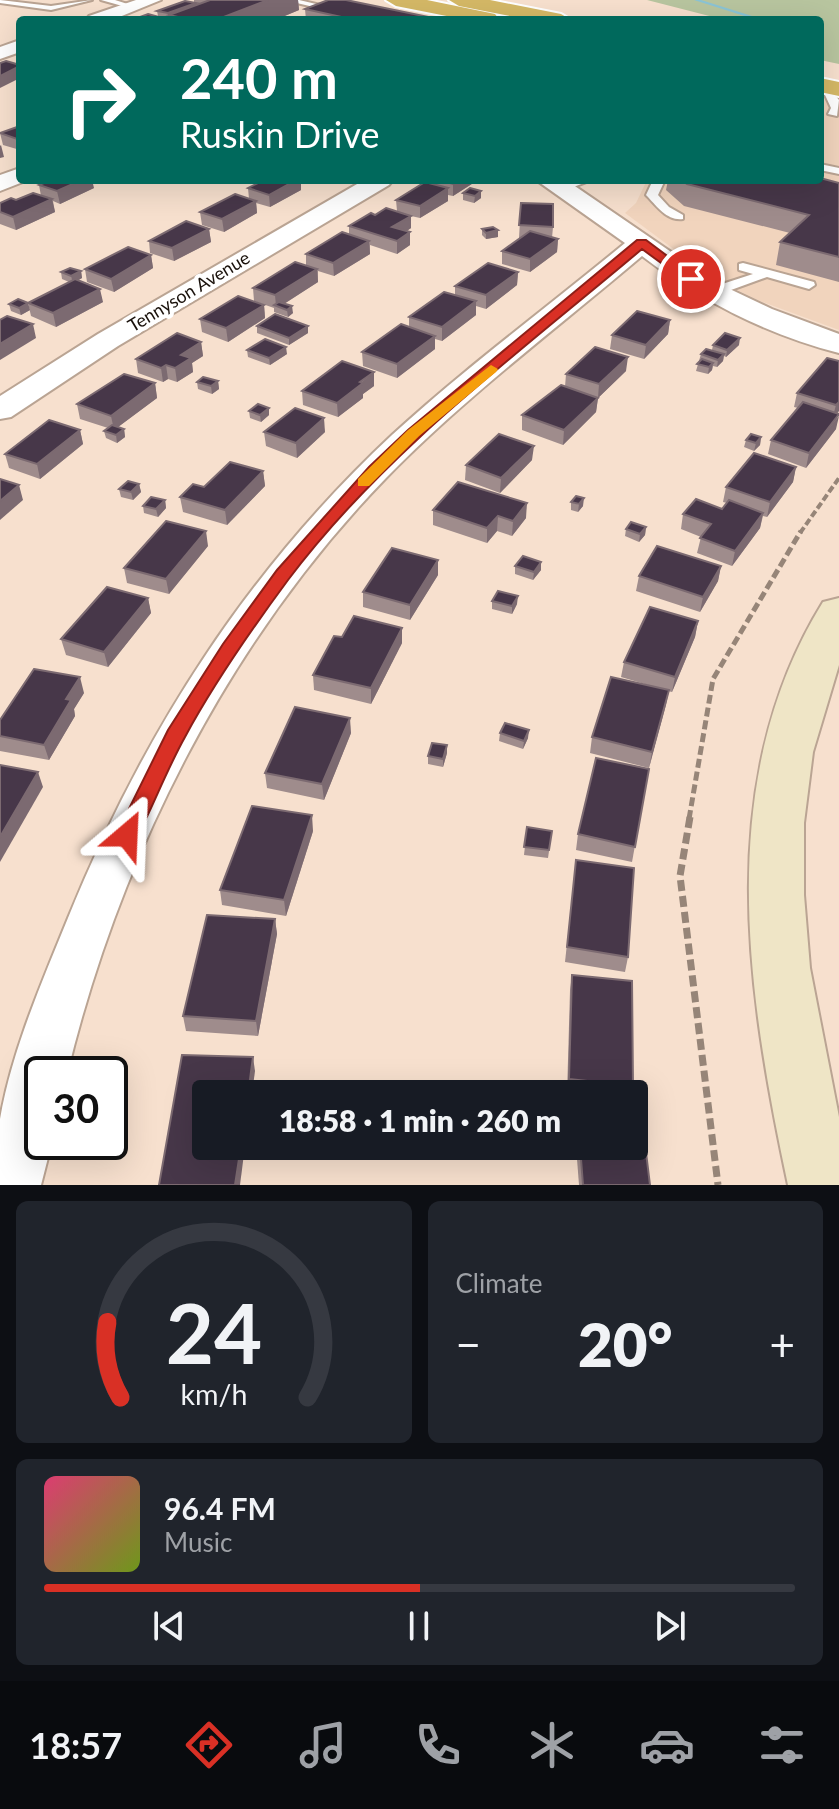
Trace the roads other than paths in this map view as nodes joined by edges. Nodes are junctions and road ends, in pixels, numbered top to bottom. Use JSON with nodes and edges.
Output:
{"nodes":[{"id":1,"x":88,"y":0,"type":"edge"},
{"id":2,"x":105,"y":0,"type":"edge"},
{"id":3,"x":152,"y":0,"type":"edge"},
{"id":4,"x":288,"y":0,"type":"edge"},
{"id":5,"x":396,"y":0,"type":"edge"},
{"id":6,"x":459,"y":0,"type":"edge"},
{"id":7,"x":0,"y":1,"type":"edge"},
{"id":8,"x":133,"y":7,"type":"junction"},
{"id":9,"x":107,"y":16,"type":"edge"},
{"id":10,"x":362,"y":16,"type":"edge"},
{"id":11,"x":476,"y":16,"type":"edge"},
{"id":12,"x":541,"y":16,"type":"edge"},
{"id":13,"x":828,"y":81,"type":"edge"},
{"id":14,"x":833,"y":114,"type":"dead end"},
{"id":15,"x":374,"y":184,"type":"edge"},
{"id":16,"x":566,"y":184,"type":"edge"},
{"id":17,"x":657,"y":184,"type":"edge"},
{"id":18,"x":679,"y":217,"type":"dead end"},
{"id":19,"x":641,"y":243,"type":"junction"},
{"id":20,"x":743,"y":267,"type":"dead end"},
{"id":21,"x":767,"y":273,"type":"junction"},
{"id":22,"x":809,"y":285,"type":"dead end"},
{"id":23,"x":715,"y":291,"type":"junction"},
{"id":24,"x":839,"y":344,"type":"edge"},
{"id":25,"x":0,"y":410,"type":"edge"},
{"id":26,"x":839,"y":613,"type":"edge"},
{"id":27,"x":12,"y":1185,"type":"edge"},
{"id":28,"x":822,"y":1185,"type":"edge"}],
"edges":[{"from":1,"to":7,"type":"lane"},
{"from":2,"to":8,"type":"lane"},
{"from":3,"to":8,"type":"street"},
{"from":4,"to":10,"type":"lane"},
{"from":5,"to":11,"type":"highway"},
{"from":6,"to":12,"type":"highway"},
{"from":8,"to":9,"type":"street"},
{"from":13,"to":14,"type":"lane"},
{"from":15,"to":25,"type":"street","name":"Tennyson Avenue"},
{"from":16,"to":19,"type":"street"},
{"from":17,"to":18,"type":"lane"},
{"from":19,"to":23,"type":"street"},
{"from":19,"to":27,"type":"street"},
{"from":20,"to":21,"type":"lane"},
{"from":21,"to":22,"type":"lane"},
{"from":21,"to":23,"type":"lane"},
{"from":23,"to":24,"type":"street"},
{"from":26,"to":28,"type":"main road"}]}
